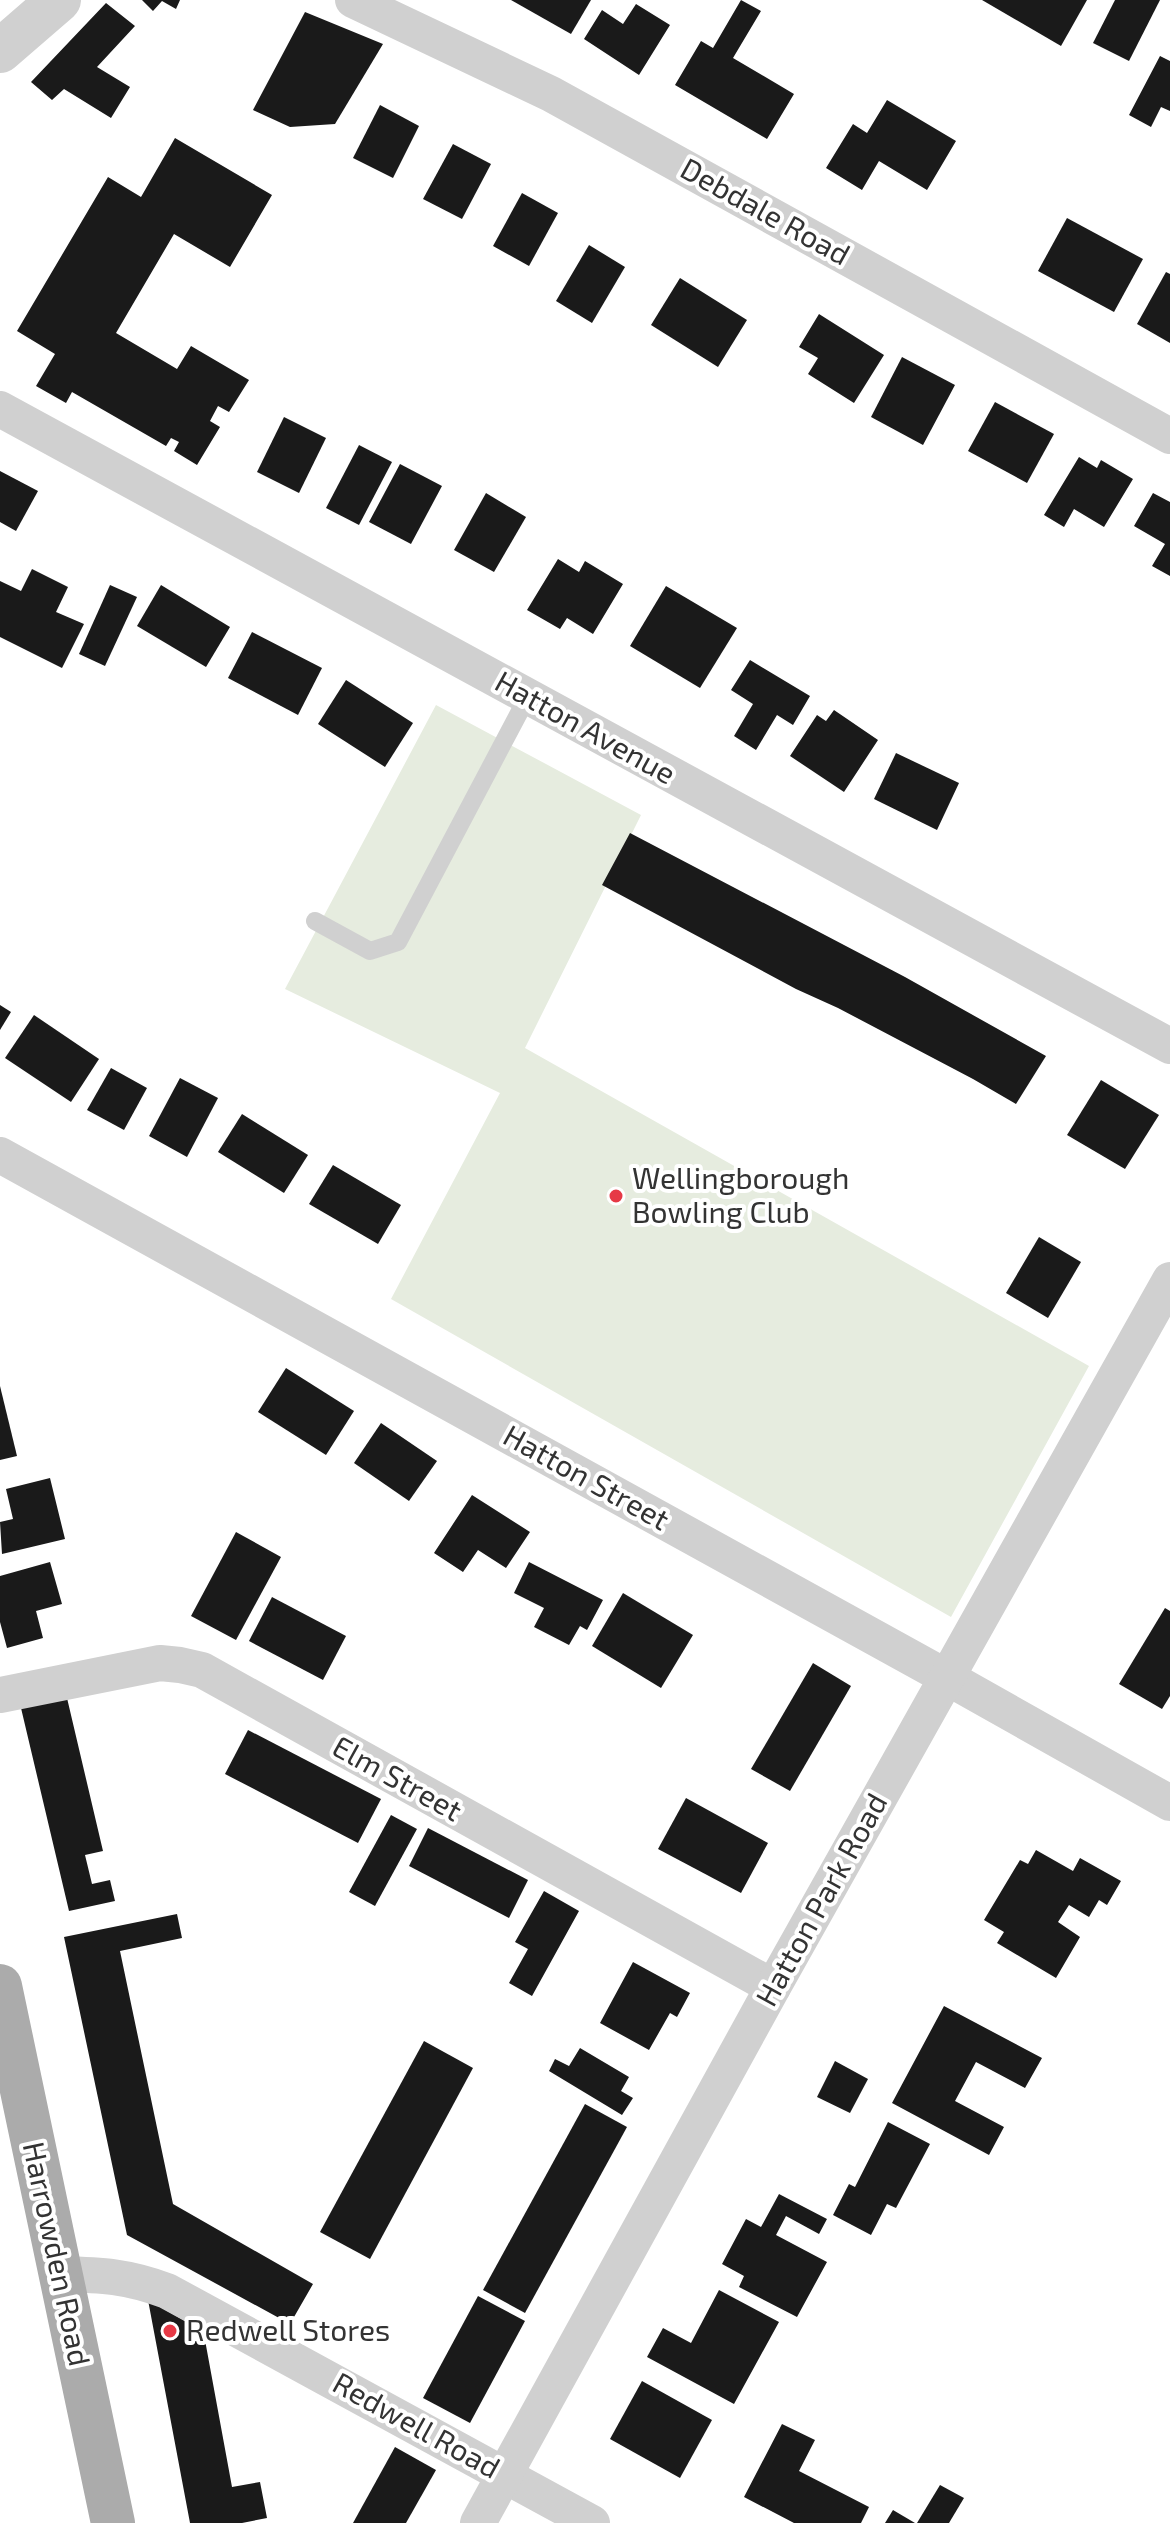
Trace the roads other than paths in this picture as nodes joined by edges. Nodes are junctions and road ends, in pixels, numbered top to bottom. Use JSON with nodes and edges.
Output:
{"nodes":[{"id":1,"x":59,"y":0,"type":"edge"},
{"id":2,"x":353,"y":0,"type":"edge"},
{"id":3,"x":0,"y":51,"type":"edge"},
{"id":4,"x":0,"y":409,"type":"edge"},
{"id":5,"x":1170,"y":436,"type":"edge"},
{"id":6,"x":528,"y":696,"type":"junction"},
{"id":7,"x":315,"y":921,"type":"dead end"},
{"id":8,"x":1170,"y":1046,"type":"edge"},
{"id":9,"x":0,"y":1155,"type":"edge"},
{"id":10,"x":1170,"y":1280,"type":"edge"},
{"id":11,"x":948,"y":1678,"type":"junction"},
{"id":12,"x":0,"y":1695,"type":"edge"},
{"id":13,"x":1170,"y":1803,"type":"edge"},
{"id":14,"x":773,"y":1987,"type":"junction"},
{"id":15,"x":3,"y":2011,"type":"edge"},
{"id":16,"x":60,"y":2274,"type":"junction"},
{"id":17,"x":505,"y":2474,"type":"junction"},
{"id":18,"x":113,"y":2523,"type":"edge"},
{"id":19,"x":478,"y":2523,"type":"edge"},
{"id":20,"x":592,"y":2523,"type":"edge"}],
"edges":[{"from":1,"to":3,"type":"street"},
{"from":2,"to":5,"type":"street","name":"Debdale Road"},
{"from":4,"to":6,"type":"street","name":"Hatton Avenue"},
{"from":6,"to":7,"type":"lane"},
{"from":6,"to":8,"type":"street","name":"Hatton Avenue"},
{"from":9,"to":11,"type":"street","name":"Hatton Street"},
{"from":10,"to":11,"type":"street","name":"Hatton Park Road"},
{"from":11,"to":13,"type":"street","name":"Hatton Street"},
{"from":11,"to":14,"type":"street","name":"Hatton Park Road"},
{"from":12,"to":14,"type":"street","name":"Elm Street"},
{"from":14,"to":17,"type":"street","name":"Hatton Park Road"},
{"from":15,"to":16,"type":"main road","name":"Harrowden Road"},
{"from":16,"to":17,"type":"street","name":"Redwell Road"},
{"from":16,"to":18,"type":"main road","name":"Harrowden Road"},
{"from":17,"to":19,"type":"street","name":"Hatton Park Road"},
{"from":17,"to":20,"type":"street","name":"Redwell Road"}]}
